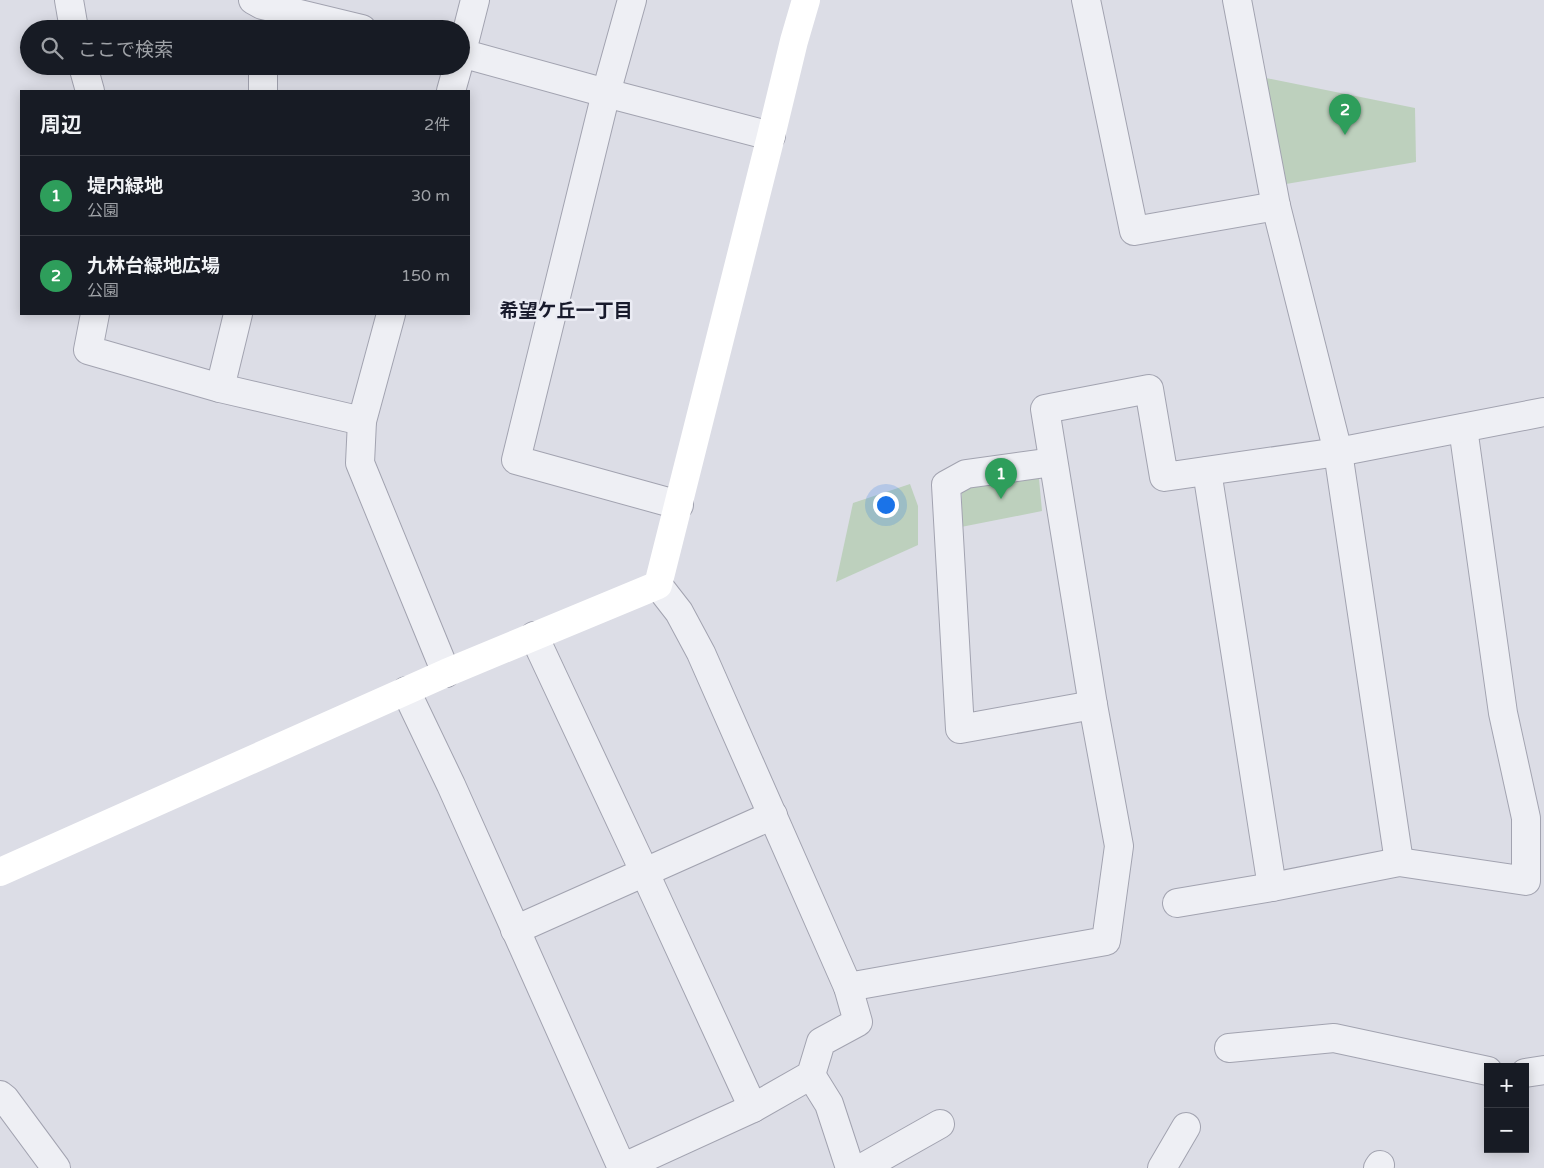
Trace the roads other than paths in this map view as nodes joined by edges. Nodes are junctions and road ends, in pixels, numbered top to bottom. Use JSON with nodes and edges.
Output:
{"nodes":[{"id":1,"x":69,"y":0,"type":"edge"},
{"id":2,"x":475,"y":0,"type":"edge"},
{"id":3,"x":632,"y":0,"type":"edge"},
{"id":4,"x":806,"y":0,"type":"edge"},
{"id":5,"x":1086,"y":0,"type":"edge"},
{"id":6,"x":1238,"y":0,"type":"edge"},
{"id":7,"x":259,"y":11,"type":"edge"},
{"id":8,"x":72,"y":20,"type":"edge"},
{"id":9,"x":310,"y":20,"type":"edge"},
{"id":10,"x":470,"y":20,"type":"edge"},
{"id":11,"x":470,"y":55,"type":"edge"},
{"id":12,"x":86,"y":75,"type":"edge"},
{"id":13,"x":263,"y":75,"type":"edge"},
{"id":14,"x":455,"y":75,"type":"edge"},
{"id":15,"x":90,"y":90,"type":"edge"},
{"id":16,"x":263,"y":90,"type":"edge"},
{"id":17,"x":451,"y":90,"type":"edge"},
{"id":18,"x":606,"y":93,"type":"junction"},
{"id":19,"x":771,"y":136,"type":"junction"},
{"id":20,"x":1276,"y":206,"type":"junction"},
{"id":21,"x":95,"y":315,"type":"edge"},
{"id":22,"x":238,"y":315,"type":"edge"},
{"id":23,"x":391,"y":315,"type":"edge"},
{"id":24,"x":220,"y":388,"type":"junction"},
{"id":25,"x":1544,"y":412,"type":"edge"},
{"id":26,"x":362,"y":421,"type":"junction"},
{"id":27,"x":1463,"y":428,"type":"junction"},
{"id":28,"x":1338,"y":452,"type":"junction"},
{"id":29,"x":1053,"y":462,"type":"junction"},
{"id":30,"x":1207,"y":471,"type":"junction"},
{"id":31,"x":679,"y":505,"type":"junction"},
{"id":32,"x":658,"y":585,"type":"junction"},
{"id":33,"x":534,"y":636,"type":"junction"},
{"id":34,"x":446,"y":673,"type":"junction"},
{"id":35,"x":406,"y":692,"type":"junction"},
{"id":36,"x":1093,"y":704,"type":"junction"},
{"id":37,"x":773,"y":815,"type":"junction"},
{"id":38,"x":1399,"y":862,"type":"junction"},
{"id":39,"x":644,"y":871,"type":"junction"},
{"id":40,"x":0,"y":872,"type":"edge"},
{"id":41,"x":1272,"y":887,"type":"junction"},
{"id":42,"x":1177,"y":903,"type":"dead end"},
{"id":43,"x":515,"y":930,"type":"junction"},
{"id":44,"x":848,"y":987,"type":"junction"},
{"id":45,"x":1229,"y":1048,"type":"dead end"},
{"id":46,"x":1484,"y":1070,"type":"edge"},
{"id":47,"x":1544,"y":1070,"type":"edge"},
{"id":48,"x":1529,"y":1072,"type":"edge"},
{"id":49,"x":811,"y":1075,"type":"junction"},
{"id":50,"x":0,"y":1095,"type":"edge"},
{"id":51,"x":753,"y":1108,"type":"junction"},
{"id":52,"x":940,"y":1124,"type":"dead end"},
{"id":53,"x":1186,"y":1127,"type":"dead end"},
{"id":54,"x":56,"y":1168,"type":"edge"},
{"id":55,"x":622,"y":1168,"type":"edge"},
{"id":56,"x":850,"y":1168,"type":"edge"},
{"id":57,"x":862,"y":1168,"type":"edge"},
{"id":58,"x":1162,"y":1168,"type":"edge"}],
"edges":[{"from":1,"to":8,"type":"street"},
{"from":2,"to":10,"type":"street"},
{"from":3,"to":18,"type":"street"},
{"from":4,"to":19,"type":"street"},
{"from":5,"to":20,"type":"street"},
{"from":6,"to":20,"type":"street"},
{"from":7,"to":9,"type":"street"},
{"from":11,"to":18,"type":"street"},
{"from":12,"to":15,"type":"street"},
{"from":13,"to":16,"type":"street"},
{"from":14,"to":17,"type":"street"},
{"from":18,"to":19,"type":"street"},
{"from":18,"to":31,"type":"street"},
{"from":19,"to":31,"type":"street"},
{"from":20,"to":28,"type":"street"},
{"from":21,"to":24,"type":"street"},
{"from":22,"to":24,"type":"street"},
{"from":23,"to":26,"type":"street"},
{"from":24,"to":26,"type":"street"},
{"from":25,"to":27,"type":"street"},
{"from":26,"to":34,"type":"street"},
{"from":27,"to":28,"type":"street"},
{"from":27,"to":38,"type":"street"},
{"from":28,"to":30,"type":"street"},
{"from":28,"to":38,"type":"street"},
{"from":29,"to":30,"type":"street"},
{"from":29,"to":36,"type":"street"},
{"from":29,"to":36,"type":"street"},
{"from":30,"to":41,"type":"street"},
{"from":31,"to":32,"type":"street"},
{"from":32,"to":33,"type":"street"},
{"from":32,"to":37,"type":"street"},
{"from":33,"to":34,"type":"street"},
{"from":33,"to":39,"type":"street"},
{"from":34,"to":35,"type":"street"},
{"from":35,"to":40,"type":"street"},
{"from":35,"to":43,"type":"street"},
{"from":36,"to":44,"type":"street"},
{"from":37,"to":39,"type":"street"},
{"from":37,"to":44,"type":"street"},
{"from":38,"to":41,"type":"street"},
{"from":39,"to":43,"type":"street"},
{"from":39,"to":51,"type":"street"},
{"from":41,"to":42,"type":"street"},
{"from":43,"to":55,"type":"street"},
{"from":44,"to":49,"type":"street"},
{"from":45,"to":46,"type":"street"},
{"from":47,"to":48,"type":"street"},
{"from":49,"to":51,"type":"street"},
{"from":49,"to":56,"type":"street"},
{"from":50,"to":54,"type":"street"},
{"from":51,"to":55,"type":"street"},
{"from":52,"to":57,"type":"street"},
{"from":53,"to":58,"type":"street"}]}
